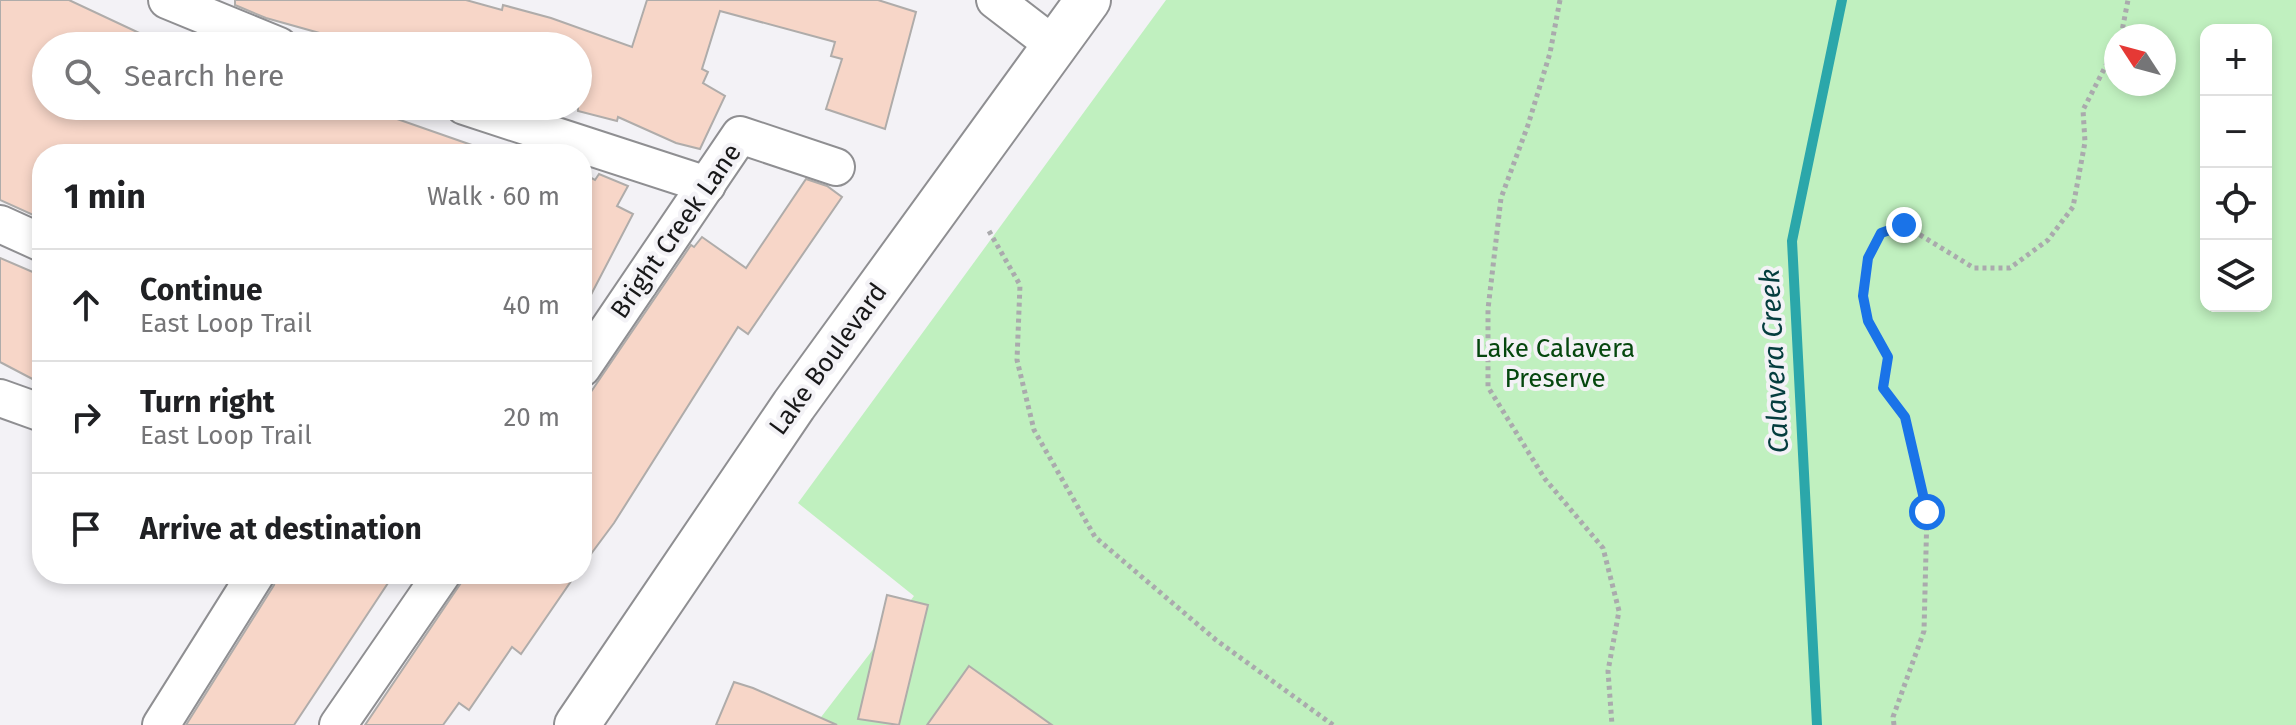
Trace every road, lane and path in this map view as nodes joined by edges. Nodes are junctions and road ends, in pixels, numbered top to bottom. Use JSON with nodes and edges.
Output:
{"nodes":[{"id":1,"x":167,"y":0,"type":"edge"},
{"id":2,"x":995,"y":0,"type":"edge"},
{"id":3,"x":1088,"y":0,"type":"edge"},
{"id":4,"x":1560,"y":0,"type":"edge"},
{"id":5,"x":2128,"y":0,"type":"edge"},
{"id":6,"x":2123,"y":24,"type":"edge"},
{"id":7,"x":245,"y":32,"type":"edge"},
{"id":8,"x":1055,"y":46,"type":"junction"},
{"id":9,"x":2104,"y":69,"type":"edge"},
{"id":10,"x":507,"y":120,"type":"edge"},
{"id":11,"x":581,"y":144,"type":"edge"},
{"id":12,"x":592,"y":148,"type":"edge"},
{"id":13,"x":836,"y":167,"type":"dead end"},
{"id":14,"x":707,"y":185,"type":"junction"},
{"id":15,"x":0,"y":224,"type":"edge"},
{"id":16,"x":989,"y":231,"type":"dead end"},
{"id":17,"x":32,"y":238,"type":"edge"},
{"id":18,"x":592,"y":353,"type":"edge"},
{"id":19,"x":0,"y":398,"type":"edge"},
{"id":20,"x":32,"y":409,"type":"edge"},
{"id":21,"x":250,"y":584,"type":"edge"},
{"id":22,"x":435,"y":584,"type":"edge"},
{"id":23,"x":161,"y":725,"type":"edge"},
{"id":24,"x":338,"y":725,"type":"edge"},
{"id":25,"x":577,"y":725,"type":"edge"},
{"id":26,"x":1333,"y":725,"type":"edge"},
{"id":27,"x":1612,"y":725,"type":"edge"},
{"id":28,"x":1894,"y":725,"type":"edge"}],
"edges":[{"from":1,"to":7,"type":"street"},
{"from":2,"to":8,"type":"street"},
{"from":3,"to":8,"type":"main road","name":"Lake Boulevard"},
{"from":4,"to":27,"type":"path"},
{"from":5,"to":6,"type":"path"},
{"from":8,"to":25,"type":"main road","name":"Lake Boulevard"},
{"from":9,"to":28,"type":"path"},
{"from":10,"to":11,"type":"street"},
{"from":12,"to":14,"type":"street"},
{"from":13,"to":14,"type":"street","name":"Bright Creek Lane"},
{"from":14,"to":18,"type":"street","name":"Bright Creek Lane"},
{"from":15,"to":17,"type":"street"},
{"from":16,"to":26,"type":"path"},
{"from":19,"to":20,"type":"street"},
{"from":21,"to":23,"type":"street"},
{"from":22,"to":24,"type":"street"}]}
